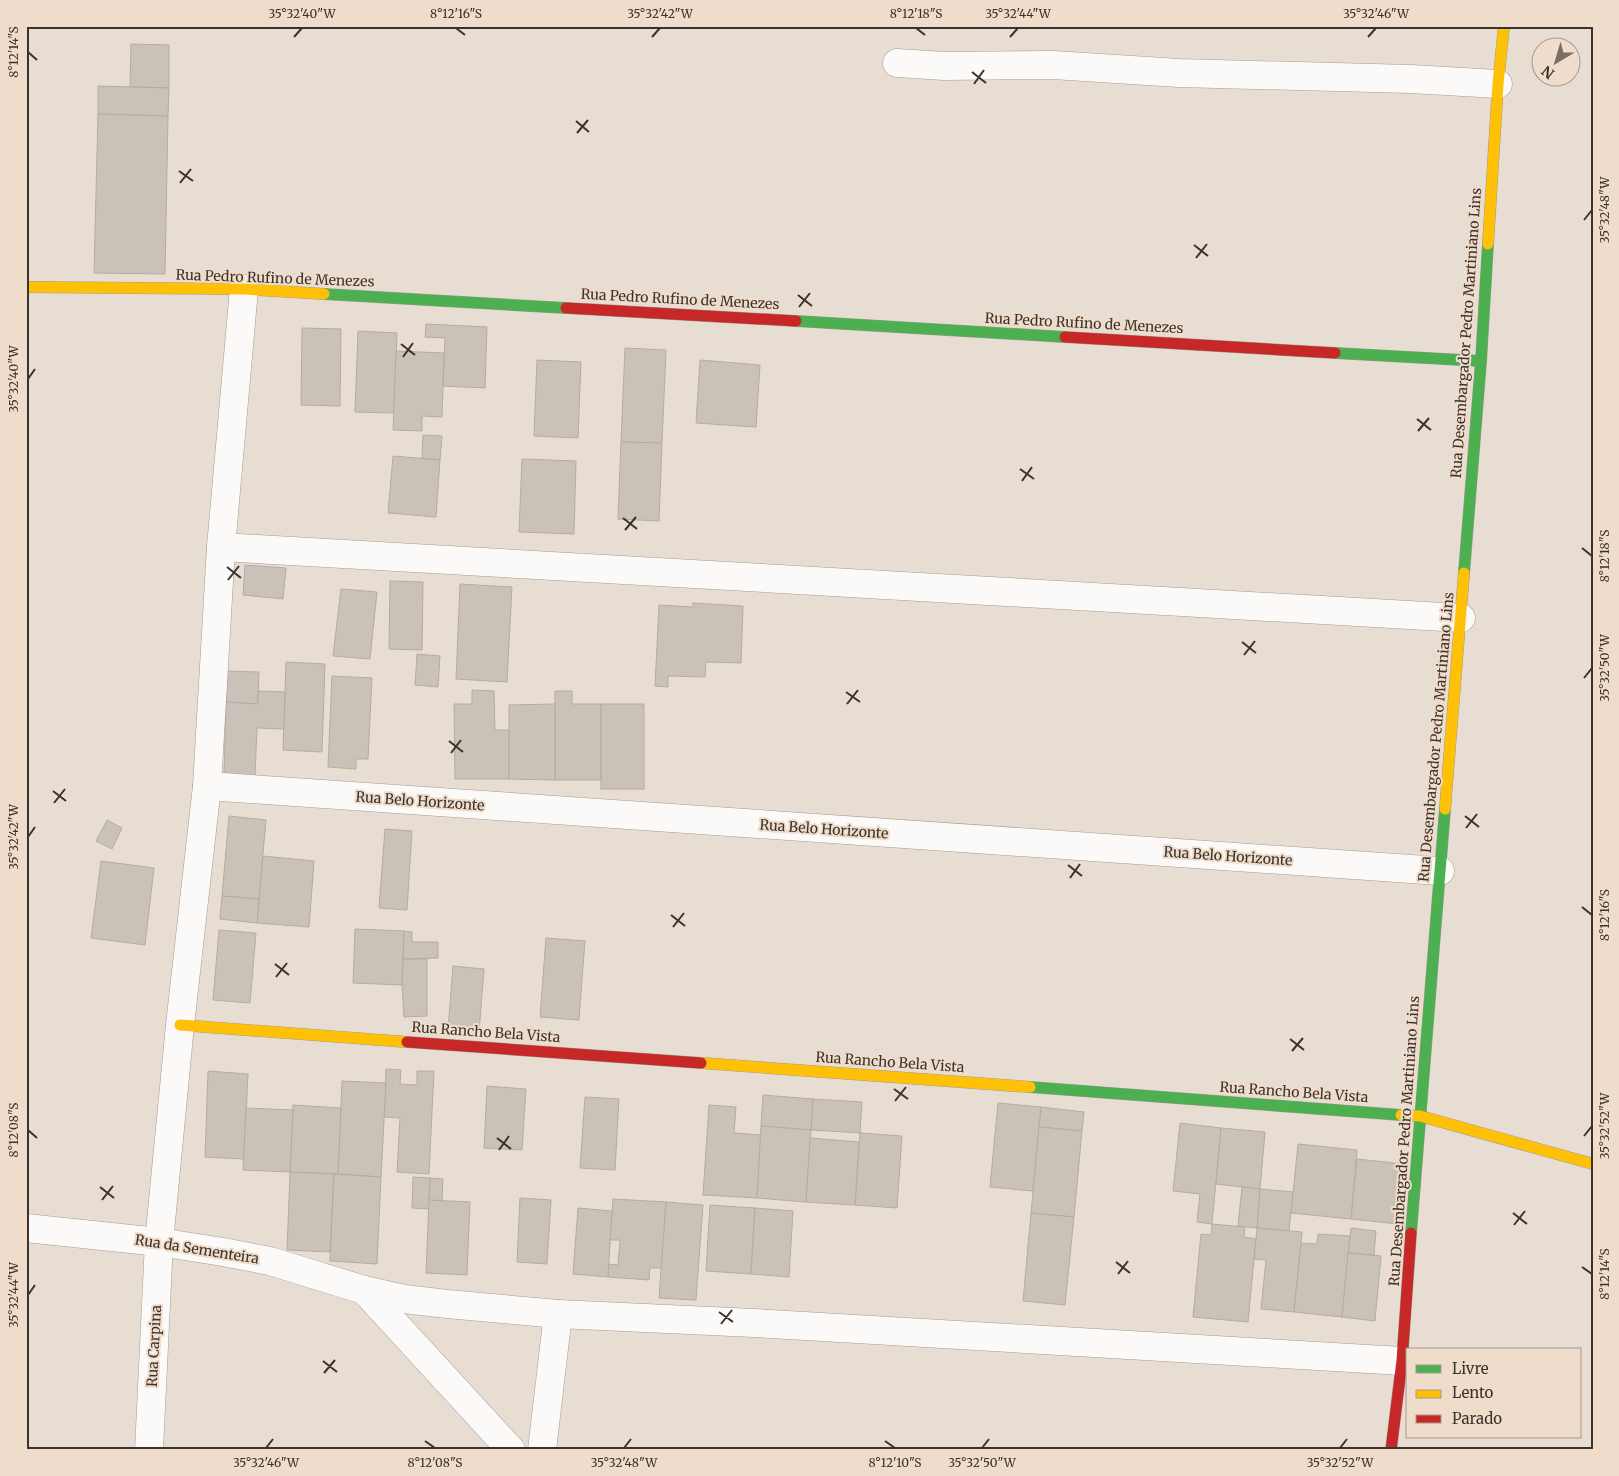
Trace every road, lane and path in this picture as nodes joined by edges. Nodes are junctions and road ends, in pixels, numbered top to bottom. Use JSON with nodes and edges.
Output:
{"nodes":[{"id":1,"x":1504,"y":26,"type":"edge"},
{"id":2,"x":898,"y":63,"type":"dead end"},
{"id":3,"x":1498,"y":84,"type":"junction"},
{"id":4,"x":26,"y":287,"type":"edge"},
{"id":5,"x":244,"y":289,"type":"junction"},
{"id":6,"x":1481,"y":361,"type":"junction"},
{"id":7,"x":222,"y":547,"type":"junction"},
{"id":8,"x":1461,"y":618,"type":"junction"},
{"id":9,"x":207,"y":786,"type":"junction"},
{"id":10,"x":1440,"y":871,"type":"junction"},
{"id":11,"x":180,"y":1024,"type":"junction"},
{"id":12,"x":1420,"y":1116,"type":"junction"},
{"id":13,"x":1593,"y":1164,"type":"edge"},
{"id":14,"x":26,"y":1228,"type":"edge"},
{"id":15,"x":159,"y":1242,"type":"junction"},
{"id":16,"x":364,"y":1290,"type":"junction"},
{"id":17,"x":558,"y":1314,"type":"junction"},
{"id":18,"x":1402,"y":1361,"type":"junction"},
{"id":19,"x":149,"y":1450,"type":"edge"},
{"id":20,"x":512,"y":1450,"type":"edge"},
{"id":21,"x":542,"y":1450,"type":"edge"},
{"id":22,"x":1391,"y":1450,"type":"edge"}],
"edges":[{"from":1,"to":3,"type":"street","name":"Rua Desembargador Pedro Martiniano Lins"},
{"from":2,"to":3,"type":"street"},
{"from":3,"to":6,"type":"street","name":"Rua Desembargador Pedro Martiniano Lins"},
{"from":4,"to":5,"type":"street","name":"Rua Pedro Rufino de Menezes"},
{"from":5,"to":6,"type":"street","name":"Rua Pedro Rufino de Menezes"},
{"from":5,"to":7,"type":"street","name":"Rua Carpina"},
{"from":6,"to":8,"type":"street","name":"Rua Desembargador Pedro Martiniano Lins"},
{"from":7,"to":8,"type":"street"},
{"from":7,"to":9,"type":"street","name":"Rua Carpina"},
{"from":8,"to":10,"type":"street","name":"Rua Desembargador Pedro Martiniano Lins"},
{"from":9,"to":10,"type":"street","name":"Rua Belo Horizonte"},
{"from":9,"to":11,"type":"street","name":"Rua Carpina"},
{"from":10,"to":12,"type":"street","name":"Rua Desembargador Pedro Martiniano Lins"},
{"from":11,"to":12,"type":"street","name":"Rua Rancho Bela Vista"},
{"from":11,"to":15,"type":"street","name":"Rua Carpina"},
{"from":12,"to":13,"type":"street","name":"Rua Rancho Bela Vista"},
{"from":12,"to":18,"type":"street","name":"Rua Desembargador Pedro Martiniano Lins"},
{"from":14,"to":15,"type":"street","name":"Rua da Sementeira"},
{"from":15,"to":16,"type":"street","name":"Rua da Sementeira"},
{"from":15,"to":19,"type":"street","name":"Rua Carpina"},
{"from":16,"to":17,"type":"street","name":"Rua da Sementeira"},
{"from":16,"to":20,"type":"street"},
{"from":17,"to":18,"type":"street","name":"Rua da Sementeira"},
{"from":17,"to":21,"type":"street"},
{"from":18,"to":22,"type":"street","name":"Rua Desembargador Pedro Martiniano Lins"}]}
